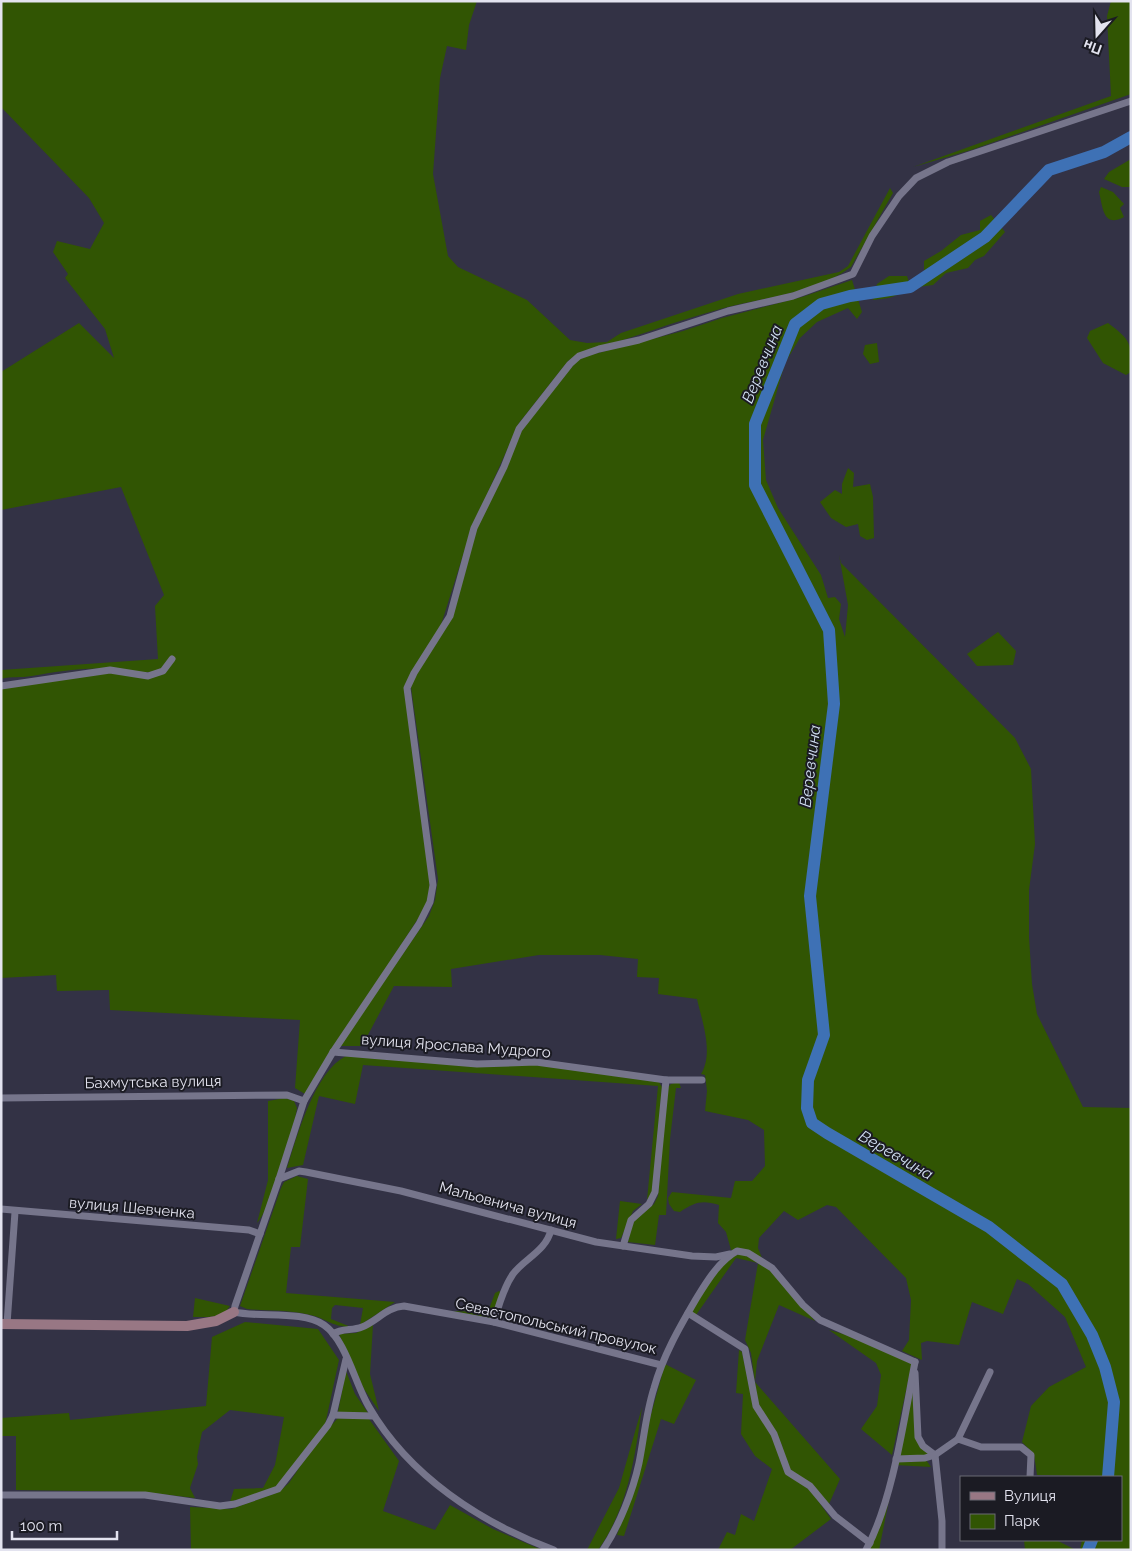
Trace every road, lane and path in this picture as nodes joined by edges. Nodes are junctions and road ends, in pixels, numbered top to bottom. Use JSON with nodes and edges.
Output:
{"nodes":[{"id":1,"x":1131,"y":101,"type":"edge"},
{"id":2,"x":172,"y":659,"type":"dead end"},
{"id":3,"x":1,"y":686,"type":"edge"},
{"id":4,"x":333,"y":1052,"type":"junction"},
{"id":5,"x":666,"y":1080,"type":"junction"},
{"id":6,"x":702,"y":1080,"type":"dead end"},
{"id":7,"x":1,"y":1098,"type":"edge"},
{"id":8,"x":304,"y":1101,"type":"junction"},
{"id":9,"x":279,"y":1179,"type":"junction"},
{"id":10,"x":1,"y":1209,"type":"edge"},
{"id":11,"x":15,"y":1212,"type":"junction"},
{"id":12,"x":551,"y":1230,"type":"junction"},
{"id":13,"x":260,"y":1234,"type":"junction"},
{"id":14,"x":623,"y":1246,"type":"junction"},
{"id":15,"x":735,"y":1252,"type":"junction"},
{"id":16,"x":234,"y":1312,"type":"junction"},
{"id":17,"x":688,"y":1313,"type":"junction"},
{"id":18,"x":494,"y":1322,"type":"junction"},
{"id":19,"x":4,"y":1324,"type":"edge"},
{"id":20,"x":333,"y":1334,"type":"junction"},
{"id":21,"x":346,"y":1358,"type":"junction"},
{"id":22,"x":915,"y":1362,"type":"junction"},
{"id":23,"x":661,"y":1365,"type":"junction"},
{"id":24,"x":990,"y":1372,"type":"dead end"},
{"id":25,"x":333,"y":1415,"type":"junction"},
{"id":26,"x":374,"y":1416,"type":"junction"},
{"id":27,"x":958,"y":1439,"type":"junction"},
{"id":28,"x":934,"y":1455,"type":"junction"},
{"id":29,"x":896,"y":1459,"type":"junction"},
{"id":30,"x":1030,"y":1476,"type":"edge"},
{"id":31,"x":1,"y":1496,"type":"edge"},
{"id":32,"x":868,"y":1546,"type":"edge"},
{"id":33,"x":554,"y":1550,"type":"edge"},
{"id":34,"x":603,"y":1550,"type":"edge"},
{"id":35,"x":942,"y":1550,"type":"edge"}],
"edges":[{"from":1,"to":4,"type":"street"},
{"from":2,"to":3,"type":"street"},
{"from":4,"to":5,"type":"street","name":"вулиця Ярослава Мудрого"},
{"from":4,"to":8,"type":"street"},
{"from":5,"to":6,"type":"street","name":"вулиця Ярослава Мудрого"},
{"from":5,"to":14,"type":"street"},
{"from":7,"to":8,"type":"street","name":"Бахмутська вулиця"},
{"from":8,"to":9,"type":"street"},
{"from":9,"to":12,"type":"street","name":"Мальовнича вулиця"},
{"from":9,"to":13,"type":"street"},
{"from":10,"to":11,"type":"street","name":"вулиця Шевченка"},
{"from":11,"to":13,"type":"street","name":"вулиця Шевченка"},
{"from":11,"to":19,"type":"street"},
{"from":12,"to":14,"type":"street","name":"Мальовнича вулиця"},
{"from":12,"to":18,"type":"street"},
{"from":13,"to":16,"type":"street"},
{"from":14,"to":15,"type":"street","name":"Мальовнича вулиця"},
{"from":15,"to":17,"type":"street"},
{"from":15,"to":22,"type":"street"},
{"from":16,"to":19,"type":"street"},
{"from":16,"to":20,"type":"street"},
{"from":17,"to":23,"type":"street"},
{"from":17,"to":32,"type":"street"},
{"from":18,"to":20,"type":"street","name":"Севастопольський провулок"},
{"from":18,"to":23,"type":"street","name":"Севастопольський провулок"},
{"from":20,"to":21,"type":"street"},
{"from":21,"to":25,"type":"street"},
{"from":21,"to":26,"type":"street"},
{"from":22,"to":28,"type":"street"},
{"from":22,"to":29,"type":"street"},
{"from":23,"to":34,"type":"street"},
{"from":24,"to":27,"type":"street"},
{"from":25,"to":26,"type":"street"},
{"from":25,"to":31,"type":"street"},
{"from":26,"to":33,"type":"street"},
{"from":27,"to":28,"type":"street"},
{"from":27,"to":30,"type":"street"},
{"from":28,"to":29,"type":"street"},
{"from":28,"to":35,"type":"street"},
{"from":29,"to":32,"type":"street"}]}
